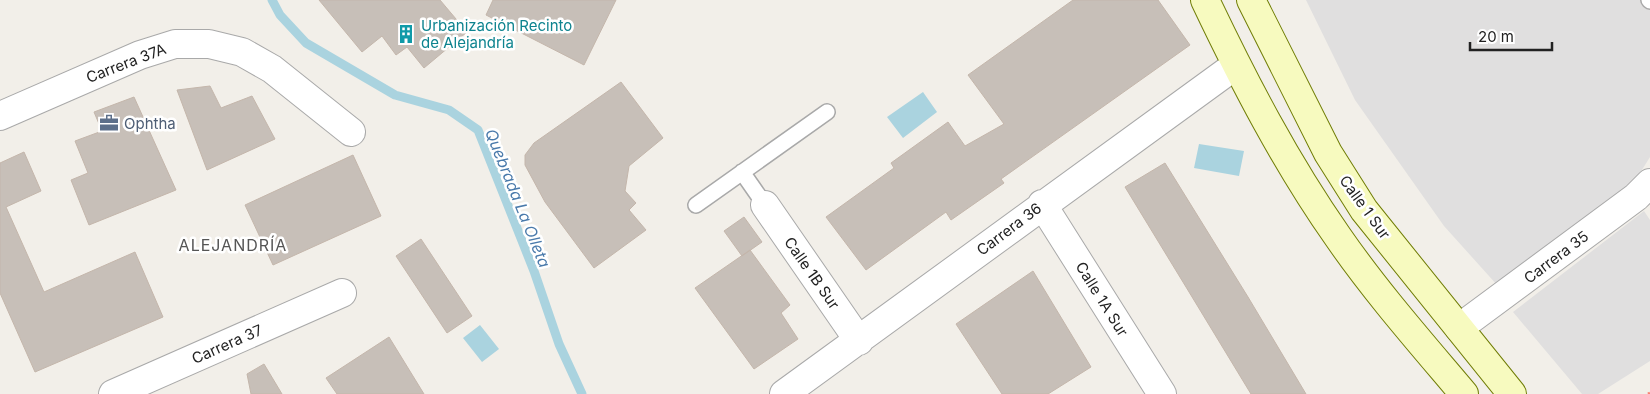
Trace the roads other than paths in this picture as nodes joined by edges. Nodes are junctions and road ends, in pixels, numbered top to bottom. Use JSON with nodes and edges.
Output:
{"nodes":[{"id":1,"x":1205,"y":0,"type":"edge"},
{"id":2,"x":1251,"y":0,"type":"edge"},
{"id":3,"x":1236,"y":65,"type":"junction"},
{"id":4,"x":827,"y":112,"type":"dead end"},
{"id":5,"x":0,"y":116,"type":"edge"},
{"id":6,"x":351,"y":132,"type":"dead end"},
{"id":7,"x":742,"y":172,"type":"junction"},
{"id":8,"x":1650,"y":183,"type":"edge"},
{"id":9,"x":1042,"y":204,"type":"junction"},
{"id":10,"x":696,"y":205,"type":"dead end"},
{"id":11,"x":764,"y":205,"type":"joint"},
{"id":12,"x":342,"y":293,"type":"dead end"},
{"id":13,"x":1459,"y":328,"type":"junction"},
{"id":14,"x":859,"y":341,"type":"junction"},
{"id":15,"x":113,"y":394,"type":"edge"},
{"id":16,"x":784,"y":394,"type":"edge"},
{"id":17,"x":1162,"y":394,"type":"edge"},
{"id":18,"x":1464,"y":394,"type":"edge"},
{"id":19,"x":1512,"y":394,"type":"edge"}],
"edges":[{"from":1,"to":3,"type":"street"},
{"from":2,"to":13,"type":"street","name":"Calle 1 Sur"},
{"from":3,"to":9,"type":"street","name":"Carrera 36"},
{"from":3,"to":18,"type":"street"},
{"from":4,"to":7,"type":"lane"},
{"from":5,"to":6,"type":"street","name":"Carrera 37A"},
{"from":7,"to":10,"type":"lane"},
{"from":7,"to":11,"type":"lane"},
{"from":8,"to":13,"type":"street","name":"Carrera 35"},
{"from":9,"to":14,"type":"street","name":"Carrera 36"},
{"from":9,"to":17,"type":"street","name":"Calle 1A Sur"},
{"from":11,"to":14,"type":"street","name":"Calle 1B Sur"},
{"from":12,"to":15,"type":"street","name":"Carrera 37"},
{"from":13,"to":19,"type":"street","name":"Calle 1 Sur"},
{"from":14,"to":16,"type":"street","name":"Carrera 36"}]}
